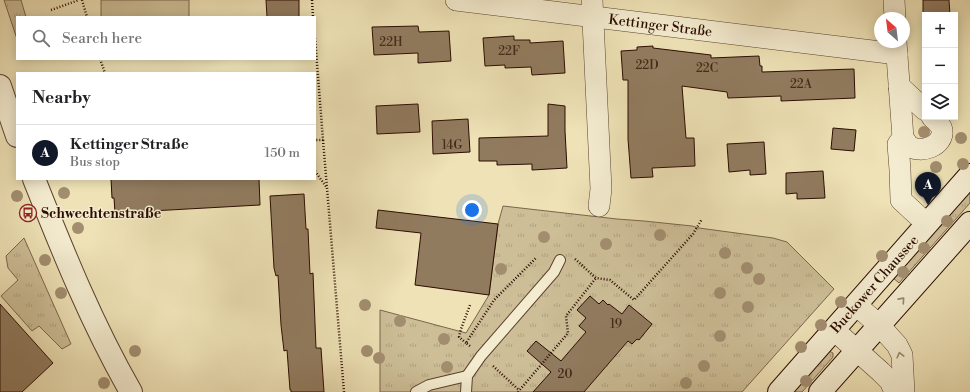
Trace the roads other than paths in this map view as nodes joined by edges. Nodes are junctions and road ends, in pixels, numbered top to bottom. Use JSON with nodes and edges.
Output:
{"nodes":[{"id":1,"x":456,"y":0,"type":"edge"},
{"id":2,"x":894,"y":0,"type":"edge"},
{"id":3,"x":592,"y":8,"type":"edge"},
{"id":4,"x":895,"y":12,"type":"edge"},
{"id":5,"x":874,"y":45,"type":"edge"},
{"id":6,"x":896,"y":48,"type":"edge"},
{"id":7,"x":0,"y":86,"type":"edge"},
{"id":8,"x":899,"y":86,"type":"junction"},
{"id":9,"x":922,"y":107,"type":"edge"},
{"id":10,"x":936,"y":120,"type":"edge"},
{"id":11,"x":9,"y":124,"type":"edge"},
{"id":12,"x":903,"y":138,"type":"junction"},
{"id":13,"x":970,"y":175,"type":"edge"},
{"id":14,"x":34,"y":180,"type":"edge"},
{"id":15,"x":599,"y":206,"type":"dead end"},
{"id":16,"x":970,"y":223,"type":"edge"},
{"id":17,"x":927,"y":224,"type":"junction"},
{"id":18,"x":560,"y":260,"type":"dead end"},
{"id":19,"x":856,"y":305,"type":"junction"},
{"id":20,"x":879,"y":326,"type":"junction"},
{"id":21,"x":834,"y":330,"type":"junction"},
{"id":22,"x":857,"y":350,"type":"junction"},
{"id":23,"x":467,"y":376,"type":"junction"},
{"id":24,"x":131,"y":392,"type":"edge"},
{"id":25,"x":416,"y":392,"type":"edge"},
{"id":26,"x":466,"y":392,"type":"edge"},
{"id":27,"x":779,"y":392,"type":"edge"},
{"id":28,"x":820,"y":392,"type":"edge"},
{"id":29,"x":895,"y":392,"type":"edge"},
{"id":30,"x":904,"y":392,"type":"edge"}],
"edges":[{"from":1,"to":3,"type":"street","name":"Kettinger Straße"},
{"from":2,"to":4,"type":"street"},
{"from":3,"to":5,"type":"street","name":"Kettinger Straße"},
{"from":3,"to":15,"type":"street","name":"Kettinger Straße"},
{"from":6,"to":8,"type":"street","name":"Kettinger Straße"},
{"from":7,"to":11,"type":"main road"},
{"from":8,"to":9,"type":"street"},
{"from":8,"to":12,"type":"street","name":"Kettinger Straße"},
{"from":10,"to":12,"type":"street"},
{"from":12,"to":17,"type":"street","name":"Kettinger Straße"},
{"from":13,"to":17,"type":"main road","name":"Buckower Chaussee"},
{"from":14,"to":24,"type":"main road"},
{"from":20,"to":16,"type":"main road","one_way":true},
{"from":17,"to":19,"type":"main road","name":"Buckower Chaussee"},
{"from":18,"to":23,"type":"lane"},
{"from":19,"to":20,"type":"street"},
{"from":19,"to":21,"type":"main road","name":"Buckower Chaussee"},
{"from":20,"to":22,"type":"main road"},
{"from":30,"to":20,"type":"street","one_way":true},
{"from":21,"to":22,"type":"street"},
{"from":21,"to":27,"type":"main road","name":"Buckower Chaussee"},
{"from":22,"to":28,"type":"main road"},
{"from":22,"to":29,"type":"street"},
{"from":23,"to":25,"type":"lane"},
{"from":23,"to":26,"type":"lane"}]}
